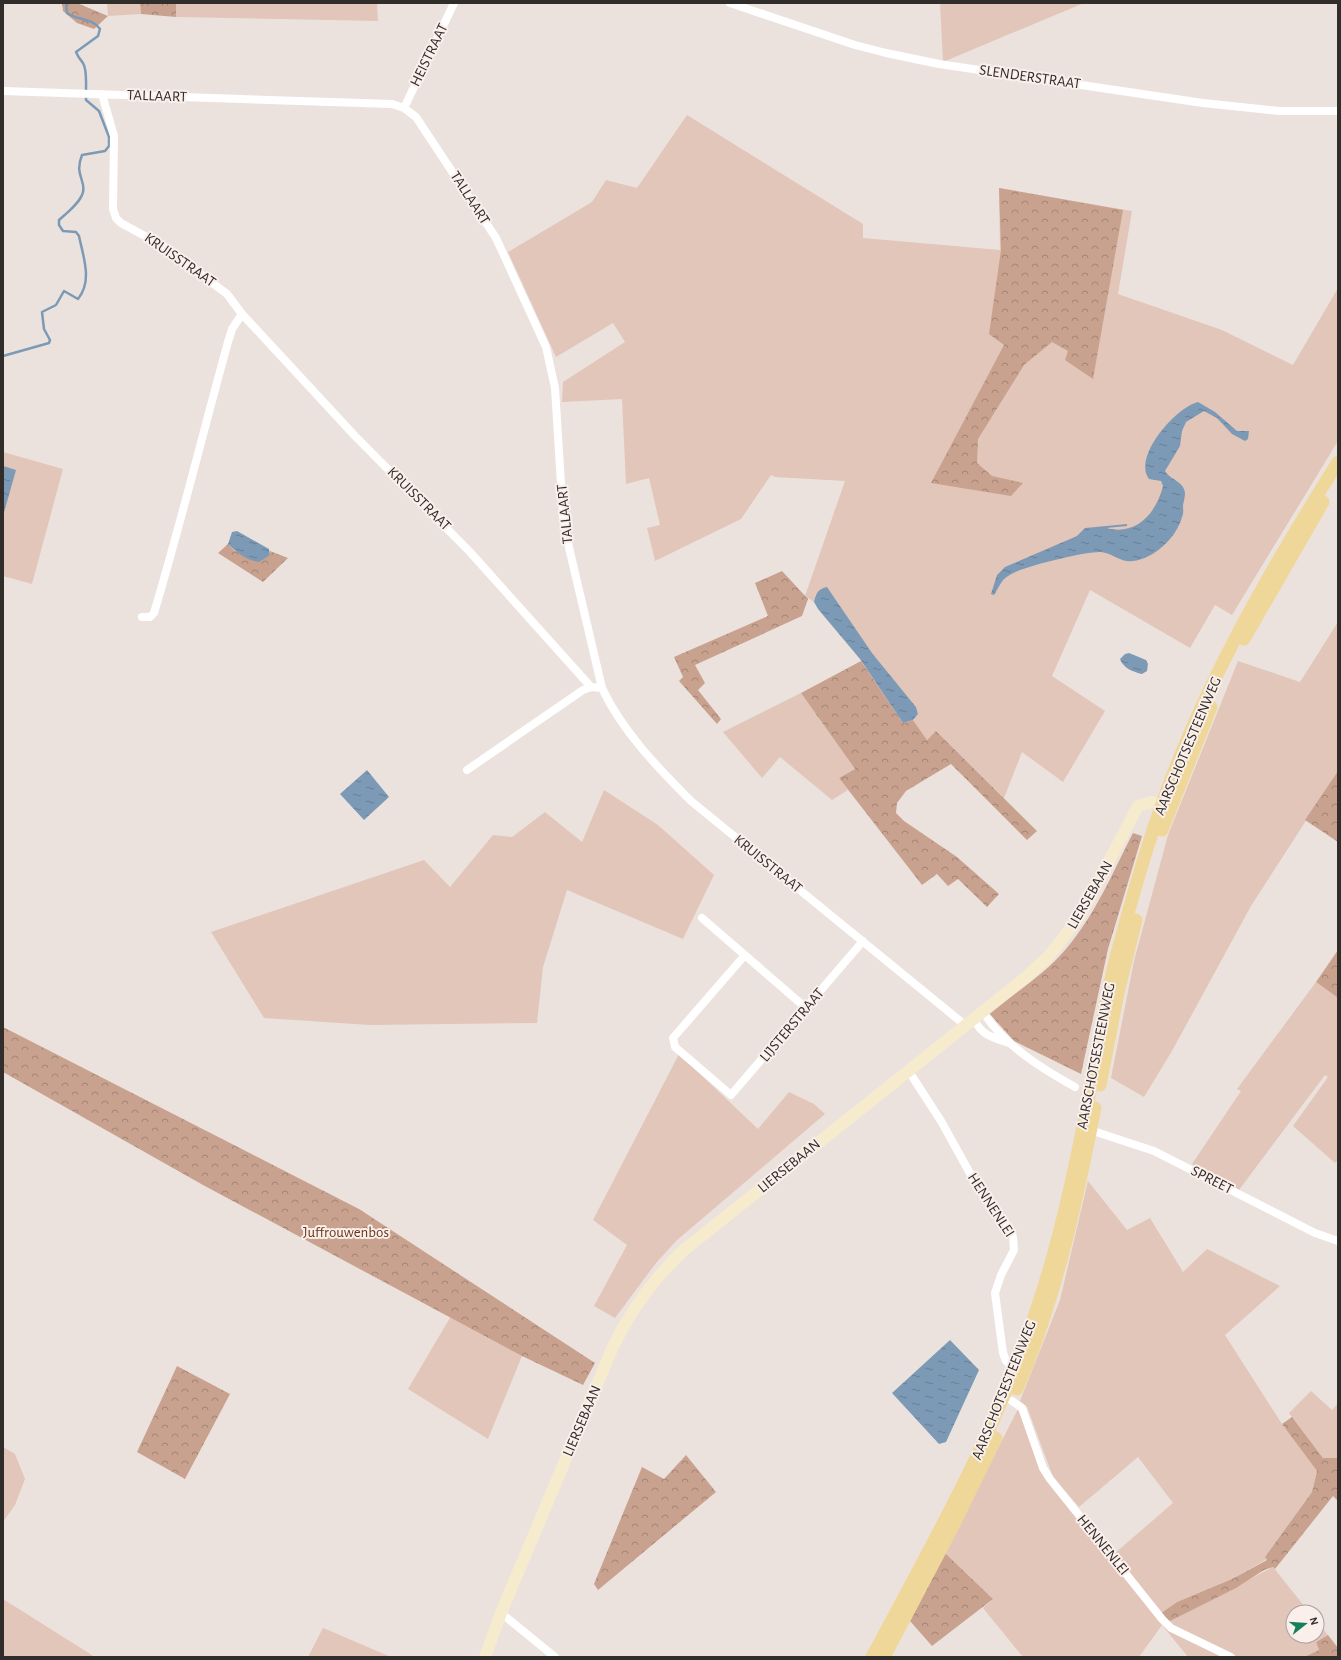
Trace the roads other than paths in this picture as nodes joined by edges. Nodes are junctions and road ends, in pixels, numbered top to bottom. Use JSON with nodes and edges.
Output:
{"nodes":[{"id":1,"x":454,"y":3,"type":"edge"},
{"id":2,"x":730,"y":3,"type":"edge"},
{"id":3,"x":3,"y":91,"type":"edge"},
{"id":4,"x":102,"y":94,"type":"junction"},
{"id":5,"x":404,"y":108,"type":"junction"},
{"id":6,"x":1338,"y":111,"type":"edge"},
{"id":7,"x":242,"y":314,"type":"junction"},
{"id":8,"x":1338,"y":462,"type":"edge"},
{"id":9,"x":1338,"y":477,"type":"edge"},
{"id":10,"x":142,"y":617,"type":"dead end"},
{"id":11,"x":591,"y":687,"type":"junction"},
{"id":12,"x":602,"y":688,"type":"junction"},
{"id":13,"x":1193,"y":739,"type":"junction"},
{"id":14,"x":467,"y":770,"type":"dead end"},
{"id":15,"x":1166,"y":805,"type":"junction"},
{"id":16,"x":702,"y":918,"type":"dead end"},
{"id":17,"x":863,"y":941,"type":"junction"},
{"id":18,"x":744,"y":955,"type":"junction"},
{"id":19,"x":806,"y":1008,"type":"junction"},
{"id":20,"x":974,"y":1019,"type":"junction"},
{"id":21,"x":1010,"y":1043,"type":"junction"},
{"id":22,"x":908,"y":1070,"type":"junction"},
{"id":23,"x":1075,"y":1087,"type":"dead end"},
{"id":24,"x":1086,"y":1129,"type":"junction"},
{"id":25,"x":1338,"y":1241,"type":"edge"},
{"id":26,"x":1016,"y":1370,"type":"junction"},
{"id":27,"x":1012,"y":1400,"type":"junction"},
{"id":28,"x":501,"y":1613,"type":"junction"},
{"id":29,"x":485,"y":1657,"type":"edge"},
{"id":30,"x":555,"y":1657,"type":"edge"},
{"id":31,"x":872,"y":1657,"type":"edge"},
{"id":32,"x":884,"y":1657,"type":"edge"},
{"id":33,"x":1231,"y":1657,"type":"edge"}],
"edges":[{"from":1,"to":5,"type":"street","name":"HEISTRAAT"},
{"from":2,"to":6,"type":"street","name":"SLENDERSTRAAT"},
{"from":3,"to":4,"type":"street","name":"TALLAART"},
{"from":4,"to":5,"type":"street","name":"TALLAART"},
{"from":4,"to":7,"type":"street","name":"KRUISSTRAAT"},
{"from":5,"to":12,"type":"street","name":"TALLAART"},
{"from":7,"to":10,"type":"street"},
{"from":7,"to":11,"type":"street","name":"KRUISSTRAAT"},
{"from":8,"to":13,"type":"main road","name":"AARSCHOTSESTEENWEG"},
{"from":9,"to":13,"type":"main road","name":"AARSCHOTSESTEENWEG"},
{"from":11,"to":12,"type":"street"},
{"from":11,"to":14,"type":"street"},
{"from":12,"to":17,"type":"street","name":"KRUISSTRAAT"},
{"from":13,"to":15,"type":"main road","name":"AARSCHOTSESTEENWEG"},
{"from":15,"to":20,"type":"street","name":"LIERSEBAAN"},
{"from":15,"to":24,"type":"main road","name":"AARSCHOTSESTEENWEG"},
{"from":16,"to":18,"type":"street"},
{"from":17,"to":19,"type":"street","name":"LIJSTERSTRAAT"},
{"from":17,"to":20,"type":"street","name":"KRUISSTRAAT"},
{"from":18,"to":19,"type":"street"},
{"from":18,"to":19,"type":"street","name":"LIJSTERSTRAAT"},
{"from":20,"to":21,"type":"street"},
{"from":20,"to":21,"type":"street"},
{"from":20,"to":22,"type":"street","name":"LIERSEBAAN"},
{"from":21,"to":23,"type":"street"},
{"from":22,"to":26,"type":"street","name":"HENNENLEI"},
{"from":22,"to":28,"type":"street","name":"LIERSEBAAN"},
{"from":24,"to":25,"type":"street","name":"SPREET"},
{"from":24,"to":26,"type":"main road","name":"AARSCHOTSESTEENWEG"},
{"from":24,"to":27,"type":"main road","name":"AARSCHOTSESTEENWEG"},
{"from":26,"to":31,"type":"main road","name":"AARSCHOTSESTEENWEG"},
{"from":27,"to":32,"type":"main road","name":"AARSCHOTSESTEENWEG"},
{"from":27,"to":33,"type":"street","name":"HENNENLEI"},
{"from":28,"to":29,"type":"street","name":"LIERSEBAAN"},
{"from":28,"to":30,"type":"street"}]}
